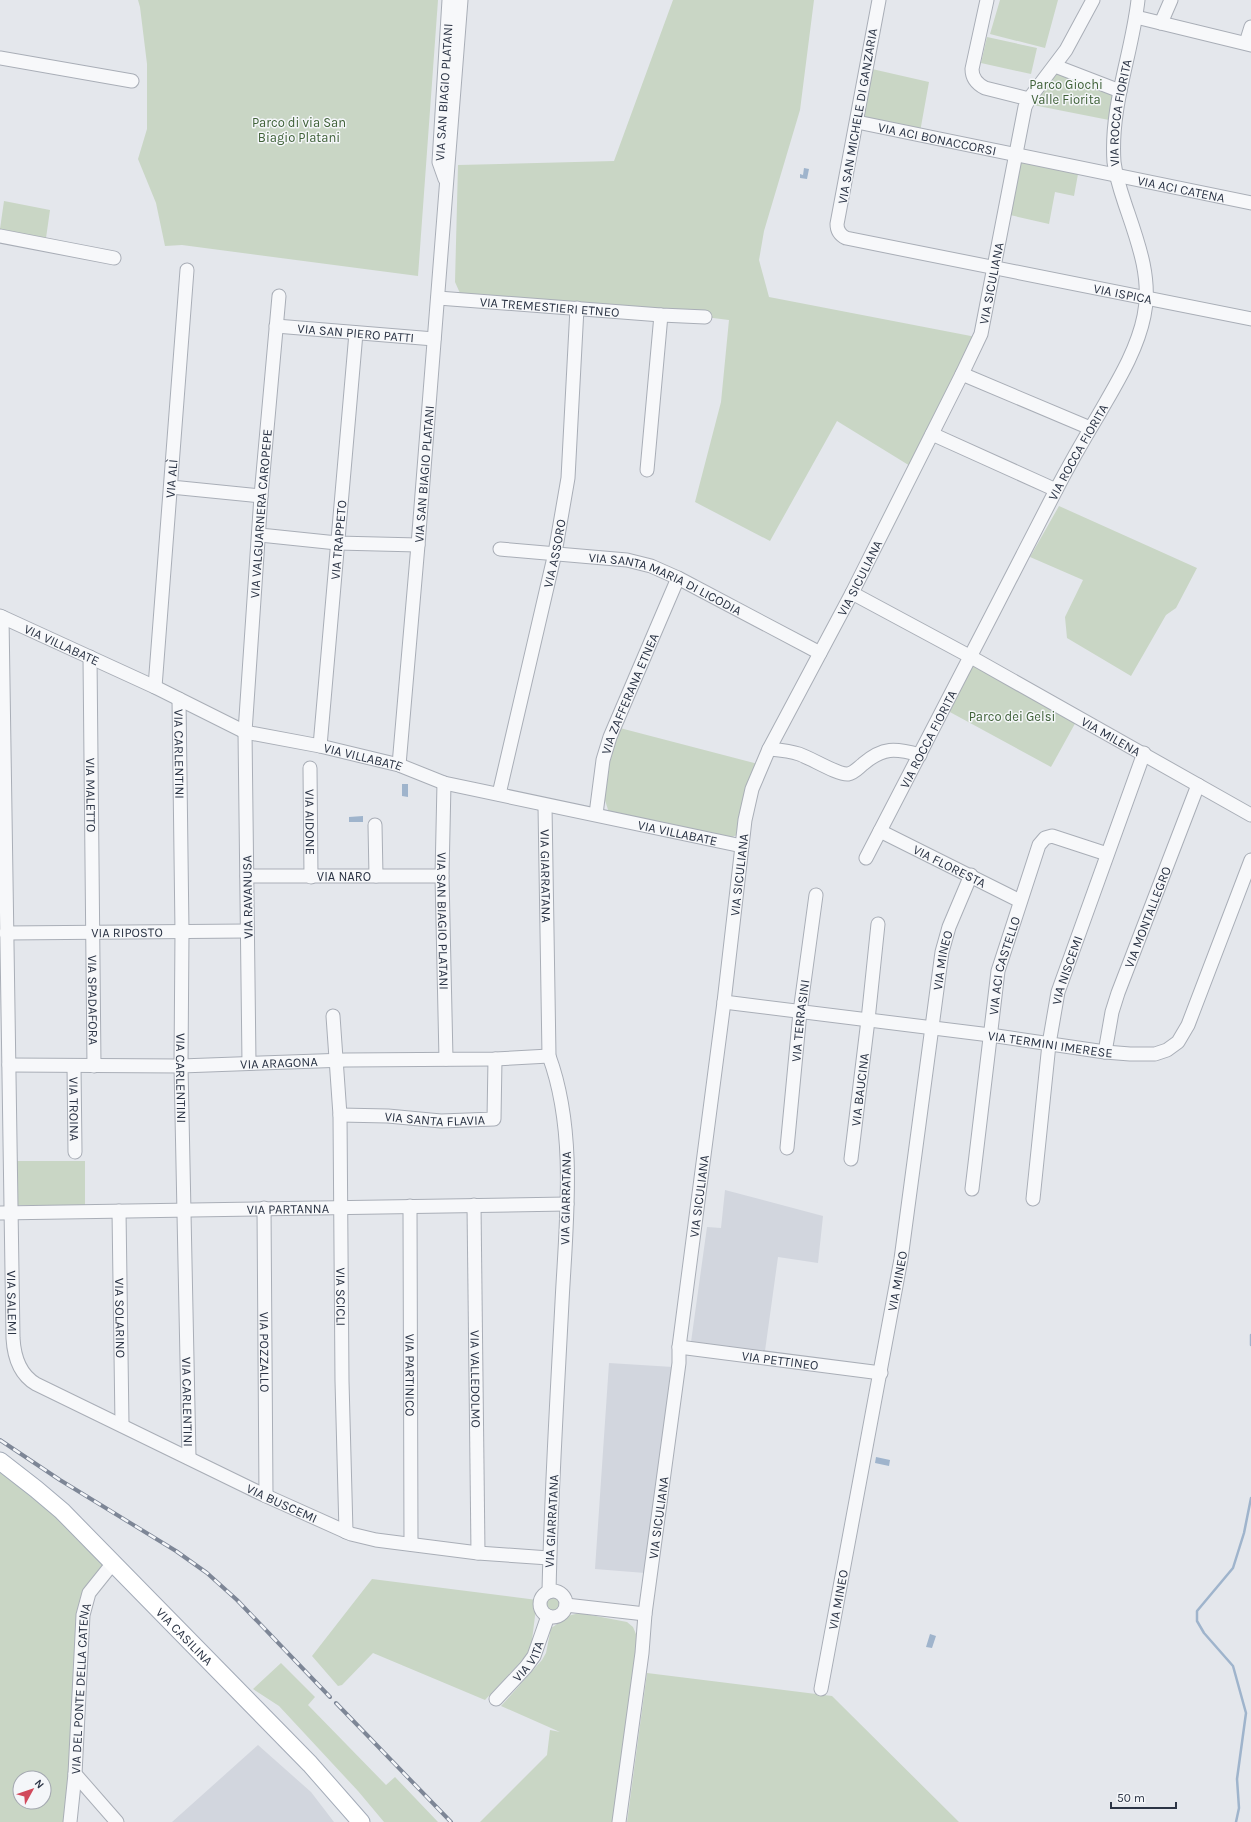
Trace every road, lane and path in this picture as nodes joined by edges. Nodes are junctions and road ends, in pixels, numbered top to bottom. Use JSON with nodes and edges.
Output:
{"nodes":[{"id":1,"x":450,"y":0,"type":"edge"},
{"id":2,"x":461,"y":0,"type":"edge"},
{"id":3,"x":879,"y":0,"type":"edge"},
{"id":4,"x":987,"y":0,"type":"edge"},
{"id":5,"x":1093,"y":0,"type":"edge"},
{"id":6,"x":1138,"y":0,"type":"edge"},
{"id":7,"x":1171,"y":0,"type":"edge"},
{"id":8,"x":1136,"y":17,"type":"junction"},
{"id":9,"x":1161,"y":23,"type":"junction"},
{"id":10,"x":1251,"y":27,"type":"edge"},
{"id":11,"x":1248,"y":44,"type":"edge"},
{"id":12,"x":0,"y":58,"type":"edge"},
{"id":13,"x":1055,"y":66,"type":"junction"},
{"id":14,"x":132,"y":81,"type":"dead end"},
{"id":15,"x":1120,"y":91,"type":"junction"},
{"id":16,"x":1029,"y":99,"type":"junction"},
{"id":17,"x":857,"y":122,"type":"junction"},
{"id":18,"x":1017,"y":154,"type":"junction"},
{"id":19,"x":1116,"y":175,"type":"junction"},
{"id":20,"x":446,"y":183,"type":"junction"},
{"id":21,"x":1251,"y":203,"type":"edge"},
{"id":22,"x":839,"y":233,"type":"joint"},
{"id":23,"x":0,"y":236,"type":"edge"},
{"id":24,"x":114,"y":258,"type":"dead end"},
{"id":25,"x":995,"y":267,"type":"junction"},
{"id":26,"x":187,"y":270,"type":"dead end"},
{"id":27,"x":279,"y":296,"type":"dead end"},
{"id":28,"x":1146,"y":297,"type":"junction"},
{"id":29,"x":438,"y":298,"type":"junction"},
{"id":30,"x":577,"y":308,"type":"junction"},
{"id":31,"x":661,"y":315,"type":"junction"},
{"id":32,"x":705,"y":317,"type":"dead end"},
{"id":33,"x":1251,"y":319,"type":"edge"},
{"id":34,"x":276,"y":326,"type":"junction"},
{"id":35,"x":356,"y":333,"type":"junction"},
{"id":36,"x":434,"y":339,"type":"junction"},
{"id":37,"x":962,"y":374,"type":"junction"},
{"id":38,"x":1090,"y":428,"type":"junction"},
{"id":39,"x":932,"y":434,"type":"junction"},
{"id":40,"x":647,"y":470,"type":"dead end"},
{"id":41,"x":171,"y":487,"type":"junction"},
{"id":42,"x":1056,"y":490,"type":"junction"},
{"id":43,"x":261,"y":496,"type":"junction"},
{"id":44,"x":260,"y":535,"type":"junction"},
{"id":45,"x":337,"y":543,"type":"junction"},
{"id":46,"x":418,"y":545,"type":"junction"},
{"id":47,"x":500,"y":549,"type":"dead end"},
{"id":48,"x":555,"y":553,"type":"junction"},
{"id":49,"x":678,"y":578,"type":"junction"},
{"id":50,"x":852,"y":592,"type":"junction"},
{"id":51,"x":1,"y":616,"type":"edge"},
{"id":52,"x":820,"y":653,"type":"junction"},
{"id":53,"x":90,"y":657,"type":"junction"},
{"id":54,"x":971,"y":657,"type":"junction"},
{"id":55,"x":155,"y":687,"type":"junction"},
{"id":56,"x":179,"y":699,"type":"junction"},
{"id":57,"x":245,"y":732,"type":"junction"},
{"id":58,"x":320,"y":746,"type":"junction"},
{"id":59,"x":769,"y":749,"type":"junction"},
{"id":60,"x":1144,"y":753,"type":"junction"},
{"id":61,"x":920,"y":755,"type":"junction"},
{"id":62,"x":399,"y":766,"type":"junction"},
{"id":63,"x":310,"y":768,"type":"dead end"},
{"id":64,"x":444,"y":783,"type":"junction"},
{"id":65,"x":1198,"y":785,"type":"junction"},
{"id":66,"x":499,"y":794,"type":"junction"},
{"id":67,"x":546,"y":806,"type":"junction"},
{"id":68,"x":596,"y":814,"type":"junction"},
{"id":69,"x":1251,"y":815,"type":"edge"},
{"id":70,"x":375,"y":825,"type":"dead end"},
{"id":71,"x":880,"y":831,"type":"junction"},
{"id":72,"x":742,"y":846,"type":"junction"},
{"id":73,"x":1108,"y":854,"type":"junction"},
{"id":74,"x":866,"y":858,"type":"dead end"},
{"id":75,"x":1251,"y":860,"type":"edge"},
{"id":76,"x":971,"y":875,"type":"junction"},
{"id":77,"x":246,"y":876,"type":"junction"},
{"id":78,"x":376,"y":876,"type":"junction"},
{"id":79,"x":442,"y":876,"type":"junction"},
{"id":80,"x":311,"y":877,"type":"junction"},
{"id":81,"x":816,"y":895,"type":"dead end"},
{"id":82,"x":1020,"y":901,"type":"junction"},
{"id":83,"x":878,"y":924,"type":"dead end"},
{"id":84,"x":247,"y":931,"type":"junction"},
{"id":85,"x":182,"y":932,"type":"junction"},
{"id":86,"x":6,"y":933,"type":"junction"},
{"id":87,"x":92,"y":933,"type":"junction"},
{"id":88,"x":4,"y":983,"type":"edge"},
{"id":89,"x":724,"y":1002,"type":"junction"},
{"id":90,"x":800,"y":1012,"type":"junction"},
{"id":91,"x":333,"y":1016,"type":"dead end"},
{"id":92,"x":868,"y":1020,"type":"junction"},
{"id":93,"x":931,"y":1027,"type":"junction"},
{"id":94,"x":990,"y":1035,"type":"junction"},
{"id":95,"x":1049,"y":1044,"type":"junction"},
{"id":96,"x":1105,"y":1052,"type":"junction"},
{"id":97,"x":549,"y":1056,"type":"junction"},
{"id":98,"x":446,"y":1059,"type":"junction"},
{"id":99,"x":495,"y":1059,"type":"junction"},
{"id":100,"x":337,"y":1061,"type":"junction"},
{"id":101,"x":249,"y":1063,"type":"junction"},
{"id":102,"x":10,"y":1065,"type":"junction"},
{"id":103,"x":74,"y":1066,"type":"junction"},
{"id":104,"x":94,"y":1066,"type":"junction"},
{"id":105,"x":181,"y":1066,"type":"junction"},
{"id":106,"x":340,"y":1115,"type":"junction"},
{"id":107,"x":787,"y":1148,"type":"dead end"},
{"id":108,"x":75,"y":1152,"type":"dead end"},
{"id":109,"x":851,"y":1159,"type":"dead end"},
{"id":110,"x":972,"y":1188,"type":"dead end"},
{"id":111,"x":1033,"y":1198,"type":"dead end"},
{"id":112,"x":567,"y":1204,"type":"junction"},
{"id":113,"x":410,"y":1206,"type":"junction"},
{"id":114,"x":474,"y":1206,"type":"junction"},
{"id":115,"x":342,"y":1207,"type":"junction"},
{"id":116,"x":264,"y":1208,"type":"junction"},
{"id":117,"x":184,"y":1210,"type":"junction"},
{"id":118,"x":120,"y":1211,"type":"junction"},
{"id":119,"x":5,"y":1212,"type":"edge"},
{"id":120,"x":679,"y":1347,"type":"junction"},
{"id":121,"x":880,"y":1373,"type":"junction"},
{"id":122,"x":33,"y":1382,"type":"joint"},
{"id":123,"x":122,"y":1426,"type":"junction"},
{"id":124,"x":189,"y":1458,"type":"junction"},
{"id":125,"x":0,"y":1461,"type":"edge"},
{"id":126,"x":266,"y":1496,"type":"junction"},
{"id":127,"x":346,"y":1532,"type":"junction"},
{"id":128,"x":411,"y":1544,"type":"junction"},
{"id":129,"x":478,"y":1553,"type":"junction"},
{"id":130,"x":550,"y":1558,"type":"junction"},
{"id":131,"x":112,"y":1563,"type":"junction"},
{"id":132,"x":549,"y":1592,"type":"junction"},
{"id":133,"x":566,"y":1606,"type":"junction"},
{"id":134,"x":645,"y":1614,"type":"junction"},
{"id":135,"x":548,"y":1616,"type":"junction"},
{"id":136,"x":821,"y":1689,"type":"dead end"},
{"id":137,"x":496,"y":1699,"type":"dead end"},
{"id":138,"x":75,"y":1774,"type":"junction"},
{"id":139,"x":70,"y":1822,"type":"edge"},
{"id":140,"x":117,"y":1822,"type":"edge"},
{"id":141,"x":361,"y":1822,"type":"edge"},
{"id":142,"x":619,"y":1822,"type":"edge"}],
"edges":[{"from":1,"to":20,"type":"street","name":"VIA SAN BIAGIO PLATANI"},
{"from":2,"to":20,"type":"street","name":"VIA SAN BIAGIO PLATANI"},
{"from":3,"to":17,"type":"street","name":"VIA SAN MICHELE DI GANZARIA"},
{"from":4,"to":16,"type":"street"},
{"from":5,"to":13,"type":"street","name":"VIA SICULIANA"},
{"from":6,"to":8,"type":"street","name":"VIA ROCCA FIORITA"},
{"from":7,"to":9,"type":"street"},
{"from":8,"to":9,"type":"street"},
{"from":8,"to":15,"type":"street","name":"VIA ROCCA FIORITA"},
{"from":9,"to":11,"type":"street"},
{"from":10,"to":11,"type":"street"},
{"from":12,"to":14,"type":"street"},
{"from":13,"to":15,"type":"street"},
{"from":13,"to":16,"type":"street","name":"VIA SICULIANA"},
{"from":15,"to":19,"type":"street","name":"VIA ROCCA FIORITA"},
{"from":16,"to":18,"type":"street","name":"VIA SICULIANA"},
{"from":17,"to":18,"type":"street","name":"VIA ACI BONACCORSI"},
{"from":17,"to":22,"type":"street","name":"VIA SAN MICHELE DI GANZARIA"},
{"from":18,"to":19,"type":"street","name":"VIA ACI CATENA"},
{"from":18,"to":25,"type":"street","name":"VIA SICULIANA"},
{"from":19,"to":21,"type":"street","name":"VIA ACI CATENA"},
{"from":19,"to":28,"type":"street","name":"VIA ROCCA FIORITA"},
{"from":20,"to":29,"type":"street","name":"VIA SAN BIAGIO PLATANI"},
{"from":22,"to":25,"type":"street","name":"VIA ISPICA"},
{"from":23,"to":24,"type":"street"},
{"from":25,"to":28,"type":"street","name":"VIA ISPICA"},
{"from":25,"to":37,"type":"street","name":"VIA SICULIANA"},
{"from":26,"to":41,"type":"street","name":"VIA ALÌ"},
{"from":27,"to":34,"type":"street","name":"VIA VALGUARNERA CAROPEPE"},
{"from":28,"to":33,"type":"street","name":"VIA ISPICA"},
{"from":28,"to":38,"type":"street","name":"VIA ROCCA FIORITA"},
{"from":29,"to":30,"type":"street","name":"VIA TREMESTIERI ETNEO"},
{"from":29,"to":36,"type":"street","name":"VIA SAN BIAGIO PLATANI"},
{"from":30,"to":31,"type":"street","name":"VIA TREMESTIERI ETNEO"},
{"from":30,"to":48,"type":"street","name":"VIA ASSORO"},
{"from":31,"to":32,"type":"street","name":"VIA TREMESTIERI ETNEO"},
{"from":31,"to":40,"type":"street"},
{"from":34,"to":35,"type":"street","name":"VIA SAN PIERO PATTI"},
{"from":34,"to":43,"type":"street","name":"VIA VALGUARNERA CAROPEPE"},
{"from":35,"to":36,"type":"street","name":"VIA SAN PIERO PATTI"},
{"from":35,"to":45,"type":"street","name":"VIA TRAPPETO"},
{"from":36,"to":46,"type":"street","name":"VIA SAN BIAGIO PLATANI"},
{"from":37,"to":38,"type":"street"},
{"from":37,"to":39,"type":"street","name":"VIA SICULIANA"},
{"from":38,"to":42,"type":"street","name":"VIA ROCCA FIORITA"},
{"from":39,"to":42,"type":"street"},
{"from":39,"to":50,"type":"street","name":"VIA SICULIANA"},
{"from":41,"to":43,"type":"street"},
{"from":41,"to":55,"type":"street","name":"VIA ALÌ"},
{"from":42,"to":54,"type":"street","name":"VIA ROCCA FIORITA"},
{"from":43,"to":44,"type":"street","name":"VIA VALGUARNERA CAROPEPE"},
{"from":44,"to":45,"type":"street"},
{"from":44,"to":57,"type":"street","name":"VIA VALGUARNERA CAROPEPE"},
{"from":45,"to":46,"type":"street"},
{"from":45,"to":58,"type":"street","name":"VIA TRAPPETO"},
{"from":46,"to":62,"type":"street","name":"VIA SAN BIAGIO PLATANI"},
{"from":47,"to":48,"type":"street","name":"VIA SANTA MARIA DI LICODIA"},
{"from":48,"to":49,"type":"street","name":"VIA SANTA MARIA DI LICODIA"},
{"from":48,"to":66,"type":"street","name":"VIA ASSORO"},
{"from":49,"to":52,"type":"street","name":"VIA SANTA MARIA DI LICODIA"},
{"from":49,"to":68,"type":"street","name":"VIA ZAFFERANA ETNEA"},
{"from":50,"to":52,"type":"street","name":"VIA SICULIANA"},
{"from":50,"to":54,"type":"street","name":"VIA MILENA"},
{"from":51,"to":53,"type":"street","name":"VIA VILLABATE"},
{"from":51,"to":86,"type":"street","name":"VIA SALEMI"},
{"from":52,"to":59,"type":"street","name":"VIA SICULIANA"},
{"from":53,"to":55,"type":"street","name":"VIA VILLABATE"},
{"from":53,"to":87,"type":"street","name":"VIA MALETTO"},
{"from":54,"to":60,"type":"street","name":"VIA MILENA"},
{"from":54,"to":61,"type":"street","name":"VIA ROCCA FIORITA"},
{"from":55,"to":56,"type":"street","name":"VIA VILLABATE"},
{"from":56,"to":57,"type":"street","name":"VIA VILLABATE"},
{"from":56,"to":85,"type":"street","name":"VIA CARLENTINI"},
{"from":57,"to":58,"type":"street","name":"VIA VILLABATE"},
{"from":57,"to":77,"type":"street","name":"VIA RAVANUSA"},
{"from":58,"to":62,"type":"street","name":"VIA VILLABATE"},
{"from":59,"to":61,"type":"street"},
{"from":59,"to":72,"type":"street","name":"VIA SICULIANA"},
{"from":60,"to":65,"type":"street","name":"VIA MILENA"},
{"from":60,"to":73,"type":"street","name":"VIA NISCEMI"},
{"from":61,"to":71,"type":"street","name":"VIA ROCCA FIORITA"},
{"from":62,"to":64,"type":"street","name":"VIA VILLABATE"},
{"from":63,"to":80,"type":"street","name":"VIA AIDONE"},
{"from":64,"to":66,"type":"street","name":"VIA VILLABATE"},
{"from":64,"to":79,"type":"street","name":"VIA SAN BIAGIO PLATANI"},
{"from":65,"to":69,"type":"street","name":"VIA MILENA"},
{"from":65,"to":96,"type":"street","name":"VIA MONTALLEGRO"},
{"from":66,"to":67,"type":"street","name":"VIA VILLABATE"},
{"from":67,"to":68,"type":"street","name":"VIA VILLABATE"},
{"from":67,"to":97,"type":"street","name":"VIA GIARRATANA"},
{"from":68,"to":72,"type":"street","name":"VIA VILLABATE"},
{"from":70,"to":78,"type":"street"},
{"from":71,"to":74,"type":"street","name":"VIA ROCCA FIORITA"},
{"from":71,"to":76,"type":"street","name":"VIA FLORESTA"},
{"from":72,"to":89,"type":"street","name":"VIA SICULIANA"},
{"from":73,"to":82,"type":"street","name":"VIA ACI CASTELLO"},
{"from":73,"to":95,"type":"street","name":"VIA NISCEMI"},
{"from":75,"to":96,"type":"street","name":"VIA TERMINI IMERESE"},
{"from":76,"to":82,"type":"street","name":"VIA FLORESTA"},
{"from":76,"to":93,"type":"street","name":"VIA MINEO"},
{"from":77,"to":80,"type":"street","name":"VIA NARO"},
{"from":77,"to":84,"type":"street","name":"VIA RAVANUSA"},
{"from":78,"to":79,"type":"street","name":"VIA NARO"},
{"from":78,"to":80,"type":"street","name":"VIA NARO"},
{"from":79,"to":98,"type":"street","name":"VIA SAN BIAGIO PLATANI"},
{"from":81,"to":90,"type":"street","name":"VIA TERRASINI"},
{"from":82,"to":94,"type":"street","name":"VIA ACI CASTELLO"},
{"from":83,"to":92,"type":"street","name":"VIA BAUCINA"},
{"from":84,"to":85,"type":"street","name":"VIA RIPOSTO"},
{"from":84,"to":101,"type":"street","name":"VIA RAVANUSA"},
{"from":85,"to":87,"type":"street","name":"VIA RIPOSTO"},
{"from":85,"to":105,"type":"street","name":"VIA CARLENTINI"},
{"from":86,"to":87,"type":"street","name":"VIA RIPOSTO"},
{"from":86,"to":88,"type":"street","name":"VIA SALEMI"},
{"from":87,"to":104,"type":"street","name":"VIA SPADAFORA"},
{"from":88,"to":102,"type":"street","name":"VIA SALEMI"},
{"from":89,"to":90,"type":"street","name":"VIA TERMINI IMERESE"},
{"from":89,"to":120,"type":"street","name":"VIA SICULIANA"},
{"from":90,"to":92,"type":"street","name":"VIA TERMINI IMERESE"},
{"from":90,"to":107,"type":"street","name":"VIA TERRASINI"},
{"from":91,"to":100,"type":"street","name":"VIA SCICLI"},
{"from":92,"to":93,"type":"street","name":"VIA TERMINI IMERESE"},
{"from":92,"to":109,"type":"street","name":"VIA BAUCINA"},
{"from":93,"to":94,"type":"street","name":"VIA TERMINI IMERESE"},
{"from":93,"to":121,"type":"street","name":"VIA MINEO"},
{"from":94,"to":95,"type":"street","name":"VIA TERMINI IMERESE"},
{"from":94,"to":110,"type":"street","name":"VIA ACI CASTELLO"},
{"from":95,"to":96,"type":"street","name":"VIA TERMINI IMERESE"},
{"from":95,"to":111,"type":"street","name":"VIA NISCEMI"},
{"from":97,"to":99,"type":"street","name":"VIA ARAGONA"},
{"from":97,"to":112,"type":"street","name":"VIA GIARRATANA"},
{"from":98,"to":99,"type":"street","name":"VIA ARAGONA"},
{"from":98,"to":100,"type":"street","name":"VIA ARAGONA"},
{"from":99,"to":106,"type":"street","name":"VIA SANTA FLAVIA"},
{"from":100,"to":101,"type":"street","name":"VIA ARAGONA"},
{"from":100,"to":106,"type":"street","name":"VIA SCICLI"},
{"from":101,"to":105,"type":"street","name":"VIA ARAGONA"},
{"from":102,"to":103,"type":"street","name":"VIA ARAGONA"},
{"from":102,"to":119,"type":"street","name":"VIA SALEMI"},
{"from":103,"to":104,"type":"street","name":"VIA ARAGONA"},
{"from":103,"to":108,"type":"street","name":"VIA TROINA"},
{"from":104,"to":105,"type":"street","name":"VIA ARAGONA"},
{"from":105,"to":117,"type":"street","name":"VIA CARLENTINI"},
{"from":106,"to":115,"type":"street","name":"VIA SCICLI"},
{"from":112,"to":114,"type":"street","name":"VIA PARTANNA"},
{"from":112,"to":130,"type":"street","name":"VIA GIARRATANA"},
{"from":113,"to":114,"type":"street","name":"VIA PARTANNA"},
{"from":113,"to":115,"type":"street","name":"VIA PARTANNA"},
{"from":113,"to":128,"type":"street","name":"VIA PARTINICO"},
{"from":114,"to":129,"type":"street","name":"VIA VALLEDOLMO"},
{"from":115,"to":116,"type":"street","name":"VIA PARTANNA"},
{"from":115,"to":127,"type":"street","name":"VIA SCICLI"},
{"from":116,"to":117,"type":"street","name":"VIA PARTANNA"},
{"from":116,"to":126,"type":"street","name":"VIA POZZALLO"},
{"from":117,"to":118,"type":"street","name":"VIA PARTANNA"},
{"from":117,"to":124,"type":"street","name":"VIA CARLENTINI"},
{"from":118,"to":119,"type":"street","name":"VIA PARTANNA"},
{"from":118,"to":123,"type":"street","name":"VIA SOLARINO"},
{"from":119,"to":122,"type":"street","name":"VIA SALEMI"},
{"from":120,"to":121,"type":"street","name":"VIA PETTINEO"},
{"from":120,"to":134,"type":"street","name":"VIA SICULIANA"},
{"from":121,"to":136,"type":"street","name":"VIA MINEO"},
{"from":122,"to":123,"type":"street","name":"VIA BUSCEMI"},
{"from":123,"to":124,"type":"street","name":"VIA BUSCEMI"},
{"from":124,"to":126,"type":"street","name":"VIA BUSCEMI"},
{"from":125,"to":131,"type":"main road","name":"VIA CASILINA"},
{"from":126,"to":127,"type":"street","name":"VIA BUSCEMI"},
{"from":127,"to":128,"type":"street","name":"VIA BUSCEMI"},
{"from":128,"to":129,"type":"street","name":"VIA BUSCEMI"},
{"from":129,"to":130,"type":"street","name":"VIA BUSCEMI"},
{"from":130,"to":132,"type":"street","name":"VIA GIARRATANA"},
{"from":131,"to":138,"type":"street","name":"VIA DEL PONTE DELLA CATENA"},
{"from":131,"to":141,"type":"main road","name":"VIA CASILINA"},
{"from":132,"to":133,"type":"street"},
{"from":132,"to":135,"type":"street"},
{"from":133,"to":134,"type":"street"},
{"from":133,"to":135,"type":"street"},
{"from":134,"to":142,"type":"street","name":"VIA SICULIANA"},
{"from":135,"to":137,"type":"street","name":"VIA VITA"},
{"from":138,"to":139,"type":"street","name":"VIA DEL PONTE DELLA CATENA"},
{"from":138,"to":140,"type":"street"}]}
